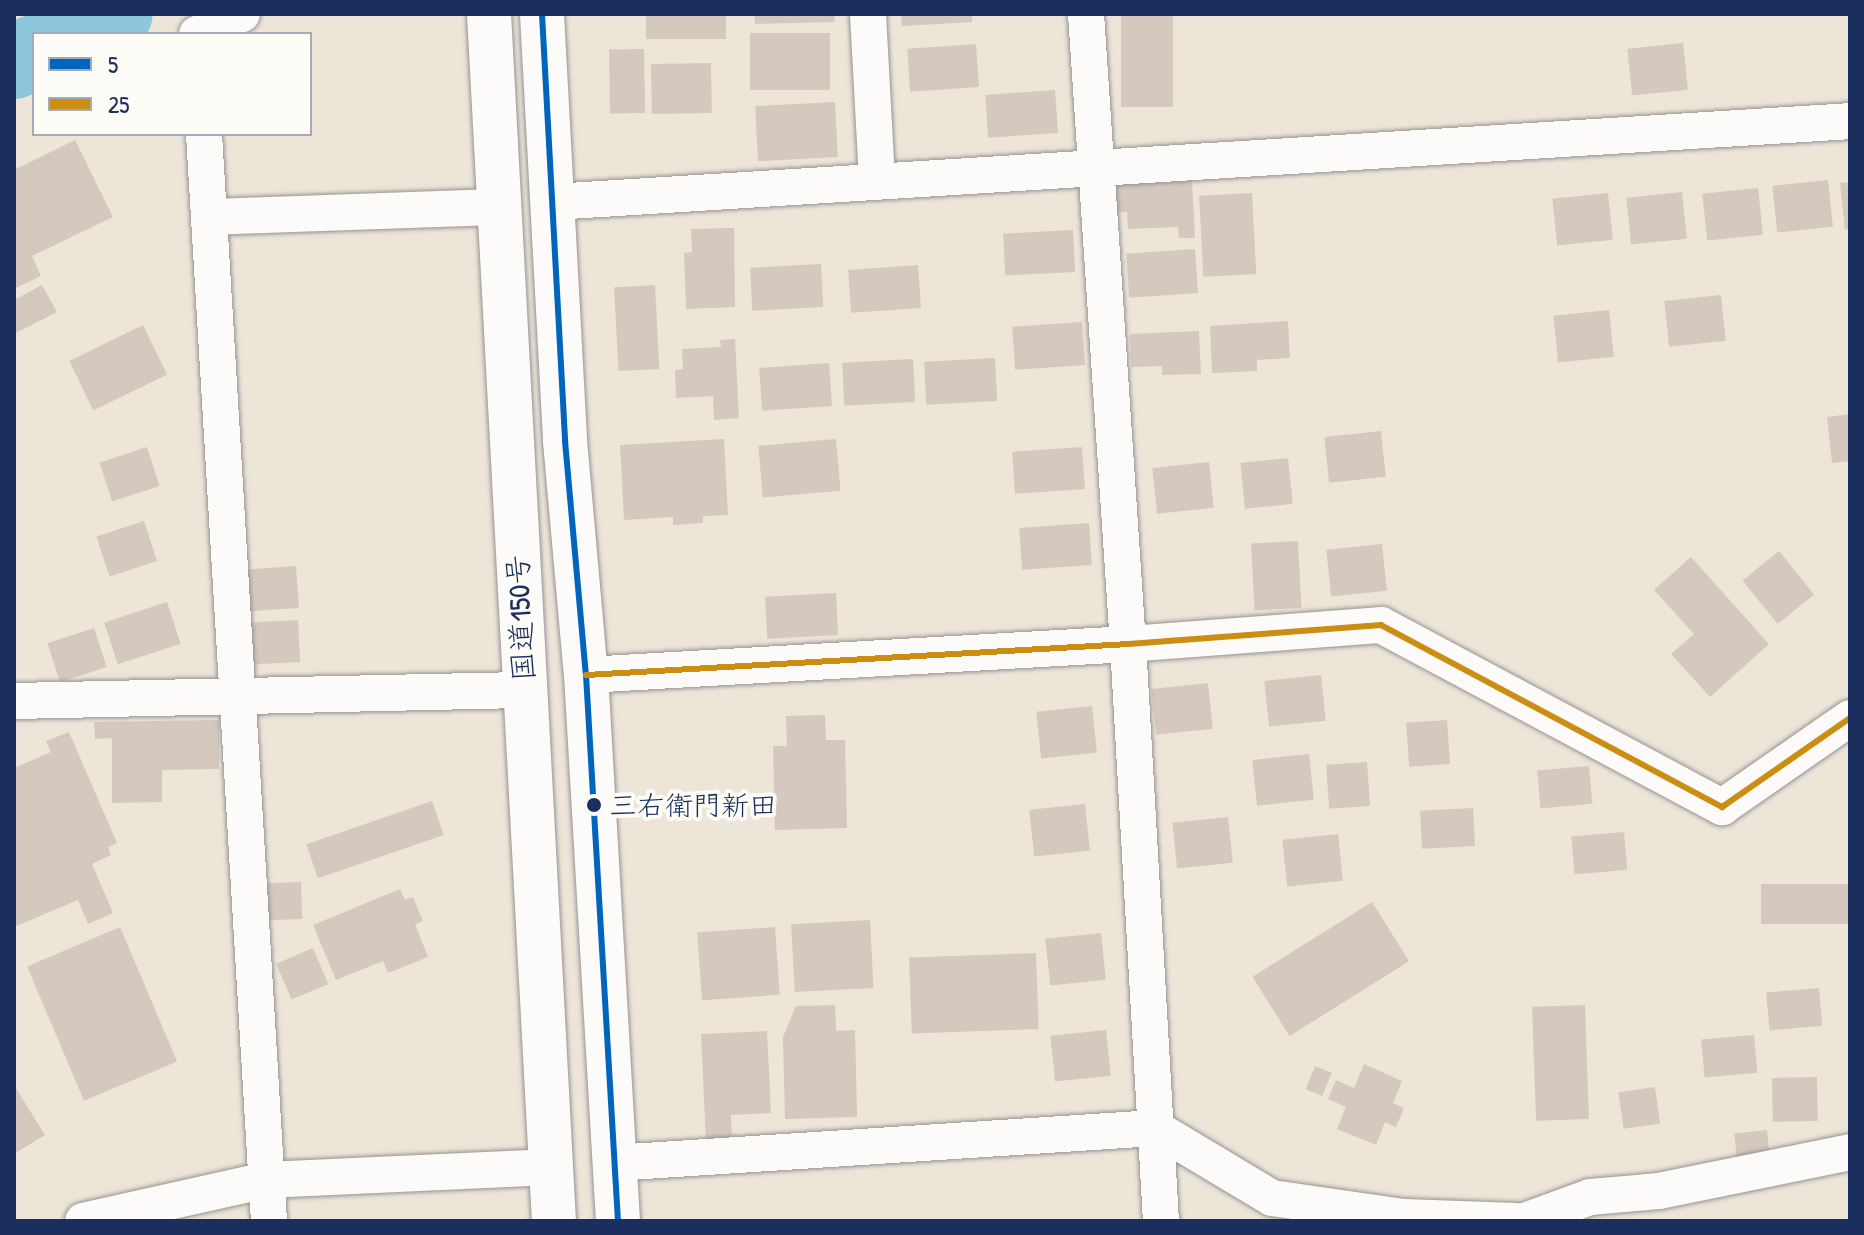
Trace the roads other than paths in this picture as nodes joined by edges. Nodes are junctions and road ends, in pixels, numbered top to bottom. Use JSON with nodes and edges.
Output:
{"nodes":[{"id":1,"x":187,"y":14,"type":"edge"},
{"id":2,"x":242,"y":14,"type":"edge"},
{"id":3,"x":489,"y":14,"type":"edge"},
{"id":4,"x":542,"y":14,"type":"edge"},
{"id":5,"x":868,"y":14,"type":"edge"},
{"id":6,"x":1086,"y":14,"type":"edge"},
{"id":7,"x":196,"y":32,"type":"edge"},
{"id":8,"x":202,"y":32,"type":"edge"},
{"id":9,"x":1850,"y":121,"type":"edge"},
{"id":10,"x":204,"y":136,"type":"edge"},
{"id":11,"x":1097,"y":168,"type":"junction"},
{"id":12,"x":877,"y":181,"type":"junction"},
{"id":13,"x":553,"y":202,"type":"junction"},
{"id":14,"x":500,"y":207,"type":"junction"},
{"id":15,"x":209,"y":217,"type":"junction"},
{"id":16,"x":1128,"y":644,"type":"junction"},
{"id":17,"x":586,"y":675,"type":"junction"},
{"id":18,"x":524,"y":690,"type":"junction"},
{"id":19,"x":235,"y":699,"type":"junction"},
{"id":20,"x":14,"y":701,"type":"edge"},
{"id":21,"x":1850,"y":718,"type":"edge"},
{"id":22,"x":1155,"y":1128,"type":"junction"},
{"id":23,"x":1850,"y":1152,"type":"edge"},
{"id":24,"x":614,"y":1163,"type":"junction"},
{"id":25,"x":551,"y":1167,"type":"junction"},
{"id":26,"x":267,"y":1180,"type":"junction"},
{"id":27,"x":83,"y":1221,"type":"edge"},
{"id":28,"x":269,"y":1221,"type":"edge"},
{"id":29,"x":554,"y":1221,"type":"edge"},
{"id":30,"x":618,"y":1221,"type":"edge"},
{"id":31,"x":1161,"y":1221,"type":"edge"},
{"id":32,"x":1516,"y":1221,"type":"edge"},
{"id":33,"x":1525,"y":1221,"type":"edge"}],
"edges":[{"from":1,"to":7,"type":"street"},
{"from":2,"to":8,"type":"street"},
{"from":3,"to":14,"type":"highway","name":"国道150号"},
{"from":4,"to":13,"type":"highway","name":"国道150号"},
{"from":5,"to":12,"type":"street"},
{"from":6,"to":11,"type":"street"},
{"from":9,"to":11,"type":"street"},
{"from":10,"to":15,"type":"street"},
{"from":11,"to":12,"type":"street"},
{"from":11,"to":16,"type":"street"},
{"from":12,"to":13,"type":"street"},
{"from":13,"to":17,"type":"highway","name":"国道150号"},
{"from":14,"to":15,"type":"street"},
{"from":14,"to":18,"type":"highway","name":"国道150号"},
{"from":15,"to":19,"type":"street"},
{"from":16,"to":17,"type":"street"},
{"from":16,"to":21,"type":"street"},
{"from":16,"to":22,"type":"street"},
{"from":17,"to":24,"type":"highway","name":"国道150号"},
{"from":18,"to":19,"type":"street"},
{"from":18,"to":25,"type":"highway","name":"国道150号"},
{"from":19,"to":20,"type":"street"},
{"from":19,"to":26,"type":"street"},
{"from":22,"to":24,"type":"street"},
{"from":22,"to":31,"type":"street"},
{"from":22,"to":32,"type":"street"},
{"from":23,"to":33,"type":"street"},
{"from":24,"to":30,"type":"highway","name":"国道150号"},
{"from":25,"to":26,"type":"street"},
{"from":25,"to":29,"type":"highway","name":"国道150号"},
{"from":26,"to":27,"type":"street"},
{"from":26,"to":28,"type":"street"}]}
